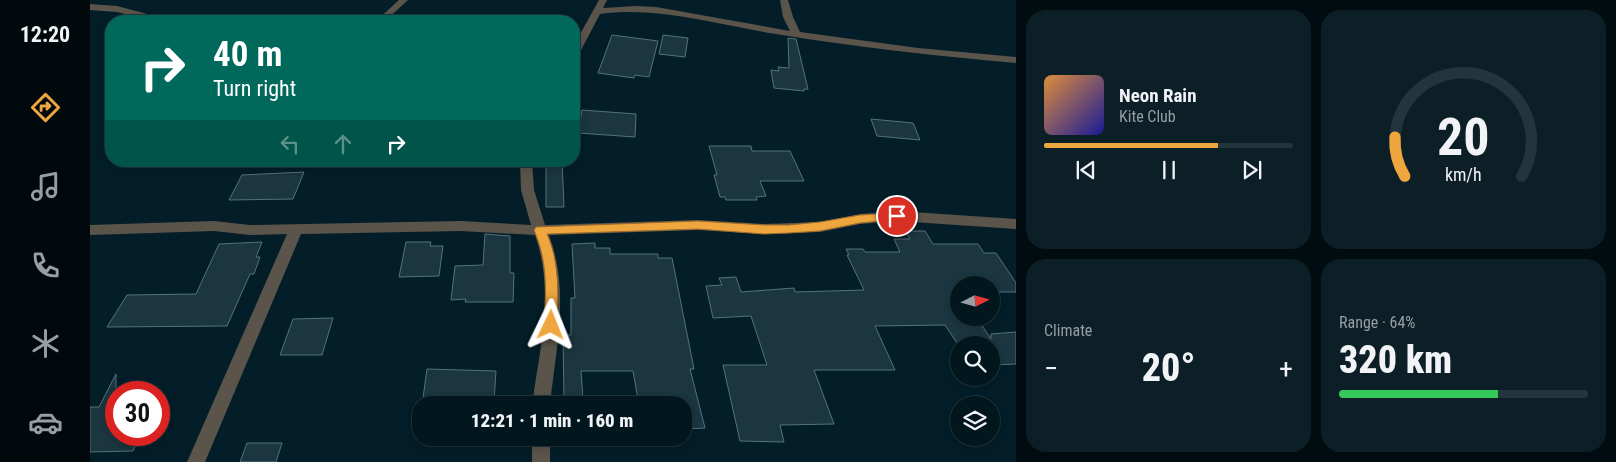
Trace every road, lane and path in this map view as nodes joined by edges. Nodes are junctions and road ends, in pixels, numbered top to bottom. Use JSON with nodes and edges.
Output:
{"nodes":[{"id":1,"x":130,"y":0,"type":"edge"},
{"id":2,"x":404,"y":0,"type":"edge"},
{"id":3,"x":603,"y":0,"type":"edge"},
{"id":4,"x":784,"y":0,"type":"edge"},
{"id":5,"x":90,"y":7,"type":"edge"},
{"id":6,"x":117,"y":9,"type":"junction"},
{"id":7,"x":597,"y":12,"type":"junction"},
{"id":8,"x":140,"y":15,"type":"edge"},
{"id":9,"x":387,"y":15,"type":"edge"},
{"id":10,"x":796,"y":34,"type":"junction"},
{"id":11,"x":580,"y":43,"type":"edge"},
{"id":12,"x":1016,"y":60,"type":"edge"},
{"id":13,"x":527,"y":167,"type":"edge"},
{"id":14,"x":1016,"y":224,"type":"edge"},
{"id":15,"x":296,"y":229,"type":"junction"},
{"id":16,"x":90,"y":230,"type":"edge"},
{"id":17,"x":540,"y":230,"type":"junction"},
{"id":18,"x":542,"y":396,"type":"edge"},
{"id":19,"x":541,"y":446,"type":"edge"},
{"id":20,"x":196,"y":462,"type":"edge"},
{"id":21,"x":541,"y":462,"type":"edge"}],
"edges":[{"from":1,"to":6,"type":"street"},
{"from":2,"to":9,"type":"street"},
{"from":3,"to":7,"type":"street"},
{"from":4,"to":10,"type":"street"},
{"from":5,"to":6,"type":"street"},
{"from":6,"to":8,"type":"street"},
{"from":7,"to":10,"type":"street"},
{"from":7,"to":11,"type":"street"},
{"from":10,"to":12,"type":"street"},
{"from":13,"to":17,"type":"street"},
{"from":14,"to":17,"type":"street"},
{"from":15,"to":16,"type":"street"},
{"from":15,"to":17,"type":"street"},
{"from":15,"to":20,"type":"street"},
{"from":17,"to":18,"type":"street"},
{"from":19,"to":21,"type":"street"}]}
